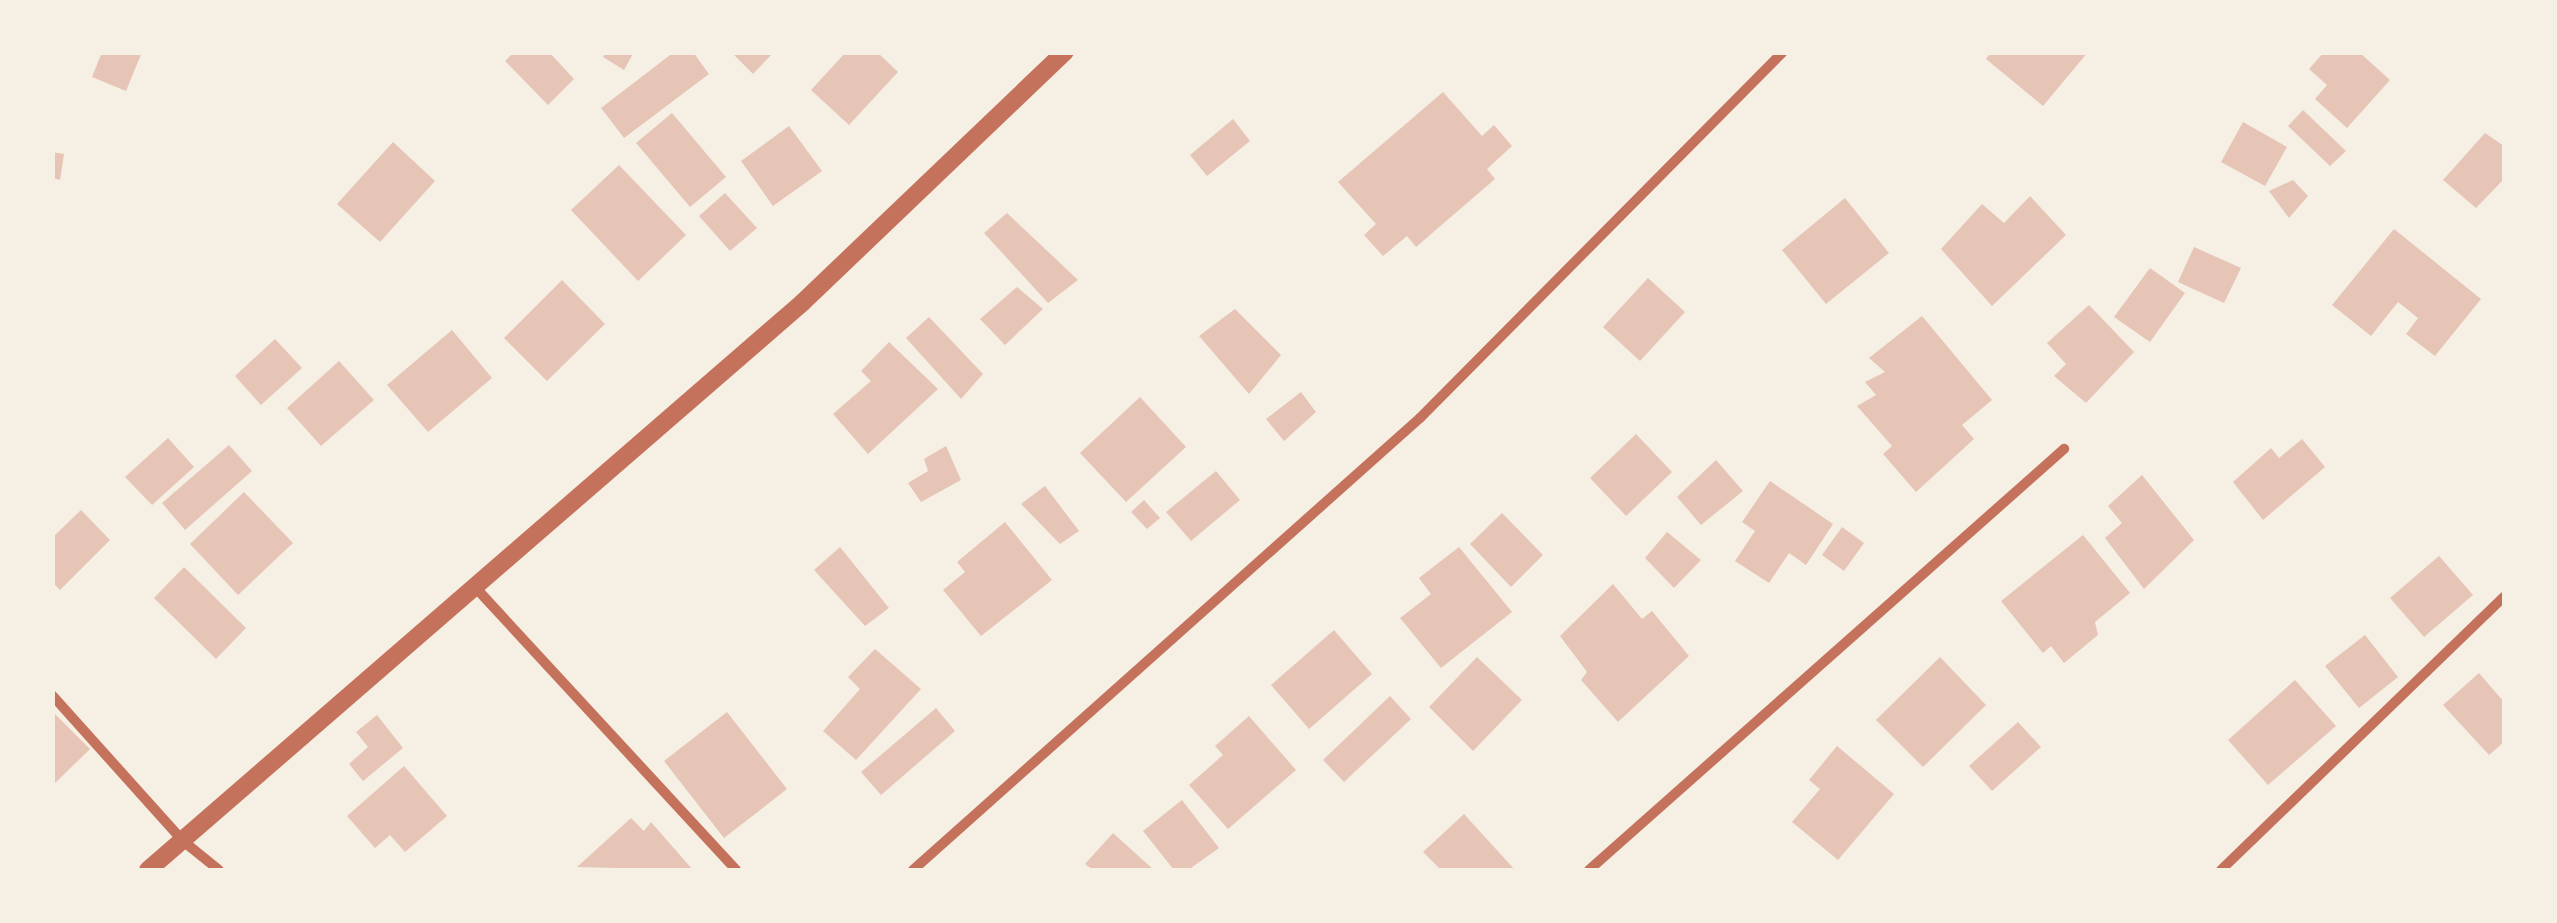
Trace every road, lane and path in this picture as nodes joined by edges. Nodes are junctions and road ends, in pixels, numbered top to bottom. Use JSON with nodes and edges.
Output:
{"nodes":[{"id":1,"x":1065,"y":52,"type":"edge"},
{"id":2,"x":1783,"y":52,"type":"edge"},
{"id":3,"x":2064,"y":449,"type":"dead end"},
{"id":4,"x":475,"y":587,"type":"junction"},
{"id":5,"x":2504,"y":597,"type":"edge"},
{"id":6,"x":52,"y":695,"type":"edge"},
{"id":7,"x":183,"y":841,"type":"junction"},
{"id":8,"x":148,"y":870,"type":"edge"},
{"id":9,"x":219,"y":870,"type":"edge"},
{"id":10,"x":736,"y":870,"type":"edge"},
{"id":11,"x":913,"y":870,"type":"edge"},
{"id":12,"x":1589,"y":870,"type":"edge"},
{"id":13,"x":2221,"y":870,"type":"edge"}],
"edges":[{"from":1,"to":4,"type":"street"},
{"from":2,"to":11,"type":"street"},
{"from":3,"to":12,"type":"street"},
{"from":4,"to":7,"type":"street"},
{"from":4,"to":10,"type":"street"},
{"from":5,"to":13,"type":"street"},
{"from":6,"to":7,"type":"street"},
{"from":7,"to":8,"type":"street"},
{"from":7,"to":9,"type":"street"}]}
